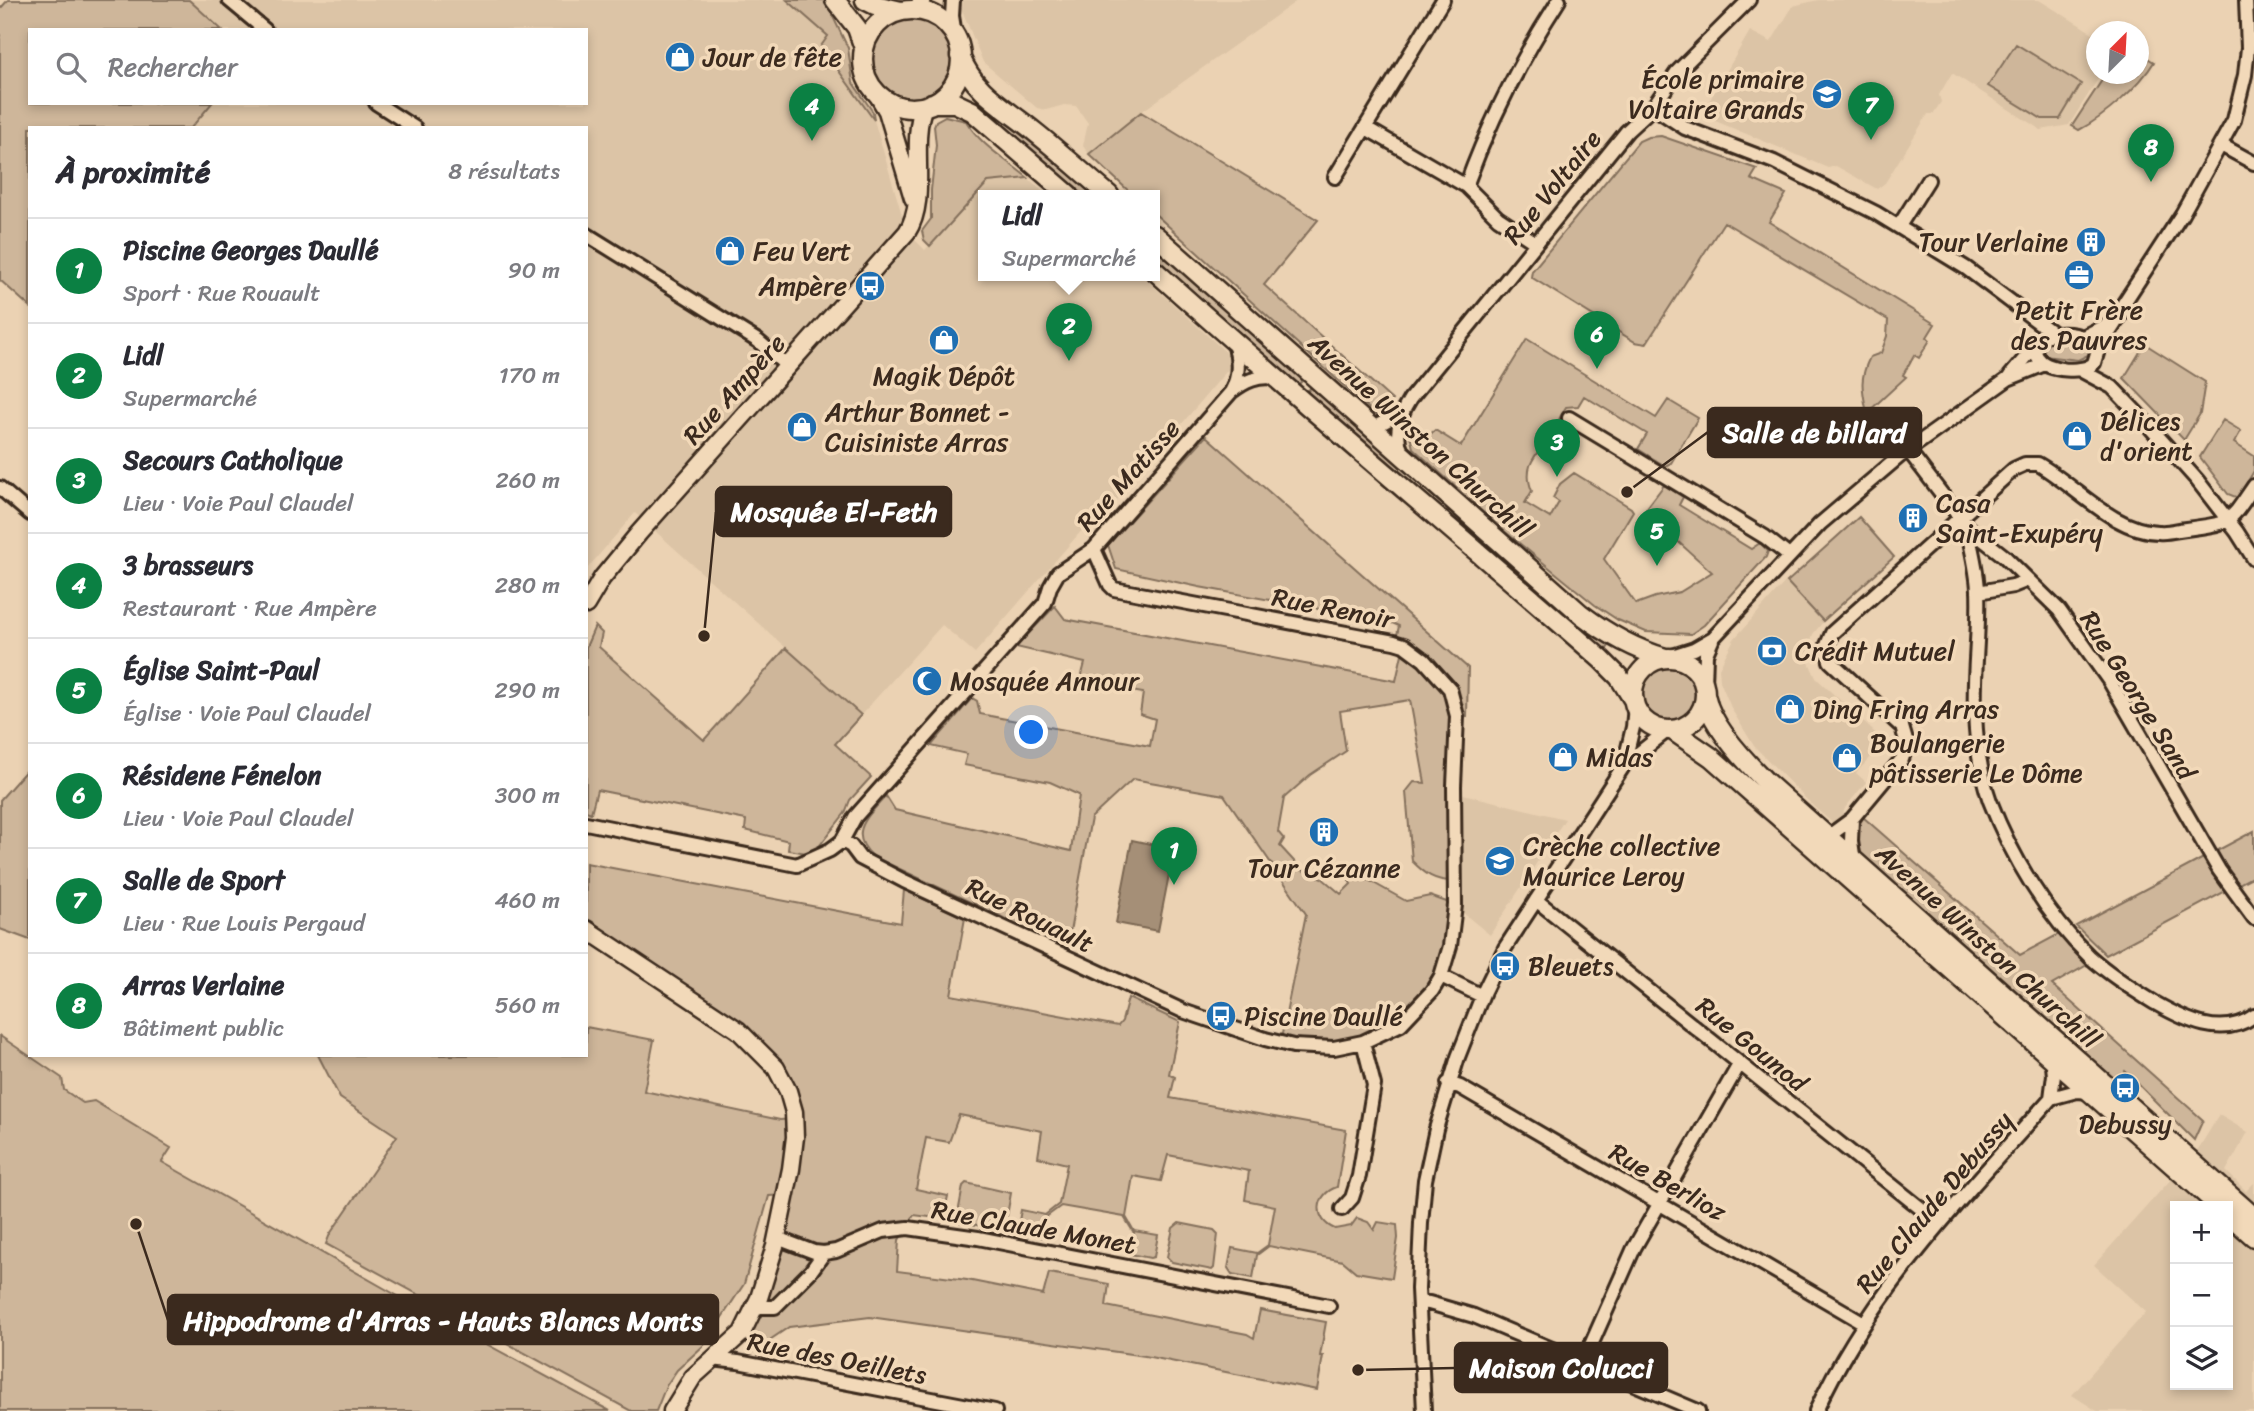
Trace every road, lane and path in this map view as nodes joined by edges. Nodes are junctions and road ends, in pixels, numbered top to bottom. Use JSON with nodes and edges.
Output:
{"nodes":[{"id":1,"x":229,"y":0,"type":"edge"},
{"id":2,"x":835,"y":0,"type":"edge"},
{"id":3,"x":865,"y":0,"type":"edge"},
{"id":4,"x":953,"y":0,"type":"edge"},
{"id":5,"x":1443,"y":0,"type":"edge"},
{"id":6,"x":1559,"y":0,"type":"edge"},
{"id":7,"x":2246,"y":0,"type":"edge"},
{"id":8,"x":1744,"y":1,"type":"edge"},
{"id":9,"x":912,"y":7,"type":"edge"},
{"id":10,"x":263,"y":28,"type":"edge"},
{"id":11,"x":955,"y":36,"type":"junction"},
{"id":12,"x":864,"y":48,"type":"junction"},
{"id":13,"x":960,"y":56,"type":"junction"},
{"id":14,"x":874,"y":89,"type":"junction"},
{"id":15,"x":928,"y":104,"type":"junction"},
{"id":16,"x":379,"y":105,"type":"edge"},
{"id":17,"x":1653,"y":107,"type":"junction"},
{"id":18,"x":412,"y":126,"type":"edge"},
{"id":19,"x":1366,"y":128,"type":"junction"},
{"id":20,"x":2221,"y":145,"type":"junction"},
{"id":21,"x":2254,"y":163,"type":"edge"},
{"id":22,"x":1335,"y":177,"type":"dead end"},
{"id":23,"x":1928,"y":180,"type":"dead end"},
{"id":24,"x":1466,"y":186,"type":"junction"},
{"id":25,"x":1063,"y":190,"type":"edge"},
{"id":26,"x":1103,"y":190,"type":"edge"},
{"id":27,"x":915,"y":205,"type":"junction"},
{"id":28,"x":1899,"y":226,"type":"junction"},
{"id":29,"x":588,"y":235,"type":"edge"},
{"id":30,"x":1160,"y":239,"type":"edge"},
{"id":31,"x":1536,"y":243,"type":"junction"},
{"id":32,"x":1160,"y":276,"type":"edge"},
{"id":33,"x":2021,"y":312,"type":"junction"},
{"id":34,"x":2120,"y":316,"type":"junction"},
{"id":35,"x":2053,"y":334,"type":"junction"},
{"id":36,"x":2083,"y":337,"type":"junction"},
{"id":37,"x":1234,"y":343,"type":"junction"},
{"id":38,"x":2036,"y":345,"type":"junction"},
{"id":39,"x":2097,"y":354,"type":"junction"},
{"id":40,"x":2045,"y":364,"type":"junction"},
{"id":41,"x":787,"y":366,"type":"junction"},
{"id":42,"x":2082,"y":371,"type":"junction"},
{"id":43,"x":1275,"y":378,"type":"junction"},
{"id":44,"x":2008,"y":379,"type":"junction"},
{"id":45,"x":2112,"y":387,"type":"junction"},
{"id":46,"x":1231,"y":392,"type":"junction"},
{"id":47,"x":1401,"y":413,"type":"junction"},
{"id":48,"x":1569,"y":418,"type":"dead end"},
{"id":49,"x":1373,"y":428,"type":"junction"},
{"id":50,"x":1908,"y":450,"type":"junction"},
{"id":51,"x":1402,"y":454,"type":"junction"},
{"id":52,"x":2254,"y":486,"type":"edge"},
{"id":53,"x":0,"y":488,"type":"edge"},
{"id":54,"x":28,"y":512,"type":"edge"},
{"id":55,"x":2229,"y":521,"type":"junction"},
{"id":56,"x":1963,"y":523,"type":"junction"},
{"id":57,"x":1094,"y":549,"type":"junction"},
{"id":58,"x":1789,"y":556,"type":"junction"},
{"id":59,"x":2254,"y":559,"type":"edge"},
{"id":60,"x":2028,"y":580,"type":"junction"},
{"id":61,"x":1978,"y":592,"type":"junction"},
{"id":62,"x":588,"y":602,"type":"edge"},
{"id":63,"x":1713,"y":638,"type":"junction"},
{"id":64,"x":1667,"y":658,"type":"junction"},
{"id":65,"x":1705,"y":691,"type":"junction"},
{"id":66,"x":1634,"y":703,"type":"junction"},
{"id":67,"x":1670,"y":730,"type":"junction"},
{"id":68,"x":1624,"y":765,"type":"junction"},
{"id":69,"x":1852,"y":819,"type":"junction"},
{"id":70,"x":588,"y":823,"type":"edge"},
{"id":71,"x":1822,"y":833,"type":"junction"},
{"id":72,"x":842,"y":841,"type":"junction"},
{"id":73,"x":1854,"y":862,"type":"junction"},
{"id":74,"x":1536,"y":900,"type":"junction"},
{"id":75,"x":2254,"y":918,"type":"edge"},
{"id":76,"x":588,"y":930,"type":"edge"},
{"id":77,"x":588,"y":941,"type":"edge"},
{"id":78,"x":1441,"y":976,"type":"junction"},
{"id":79,"x":1482,"y":996,"type":"junction"},
{"id":80,"x":2254,"y":1016,"type":"edge"},
{"id":81,"x":1363,"y":1042,"type":"junction"},
{"id":82,"x":749,"y":1043,"type":"junction"},
{"id":83,"x":2052,"y":1057,"type":"junction"},
{"id":84,"x":1740,"y":1063,"type":"junction"},
{"id":85,"x":1448,"y":1083,"type":"junction"},
{"id":86,"x":2091,"y":1092,"type":"junction"},
{"id":87,"x":2051,"y":1098,"type":"junction"},
{"id":88,"x":2213,"y":1201,"type":"edge"},
{"id":89,"x":1659,"y":1203,"type":"junction"},
{"id":90,"x":1342,"y":1209,"type":"dead end"},
{"id":91,"x":2254,"y":1217,"type":"edge"},
{"id":92,"x":2233,"y":1218,"type":"edge"},
{"id":93,"x":1939,"y":1223,"type":"junction"},
{"id":94,"x":2254,"y":1237,"type":"edge"},
{"id":95,"x":777,"y":1238,"type":"junction"},
{"id":96,"x":824,"y":1253,"type":"junction"},
{"id":97,"x":1419,"y":1302,"type":"junction"},
{"id":98,"x":1329,"y":1306,"type":"dead end"},
{"id":99,"x":755,"y":1307,"type":"junction"},
{"id":100,"x":1864,"y":1323,"type":"junction"},
{"id":101,"x":712,"y":1359,"type":"junction"},
{"id":102,"x":1583,"y":1363,"type":"junction"},
{"id":103,"x":973,"y":1409,"type":"edge"},
{"id":104,"x":672,"y":1411,"type":"edge"},
{"id":105,"x":995,"y":1411,"type":"edge"},
{"id":106,"x":1424,"y":1411,"type":"edge"},
{"id":107,"x":1698,"y":1411,"type":"edge"},
{"id":108,"x":1816,"y":1411,"type":"edge"}],
"edges":[{"from":1,"to":10,"type":"street"},
{"from":2,"to":12,"type":"main road"},
{"from":3,"to":9,"type":"main road"},
{"from":4,"to":11,"type":"street"},
{"from":5,"to":19,"type":"street"},
{"from":6,"to":24,"type":"street"},
{"from":7,"to":20,"type":"street"},
{"from":8,"to":17,"type":"street","name":"Rue Voltaire"},
{"from":9,"to":11,"type":"main road"},
{"from":9,"to":12,"type":"main road"},
{"from":11,"to":13,"type":"main road"},
{"from":12,"to":14,"type":"main road"},
{"from":13,"to":15,"type":"main road"},
{"from":13,"to":26,"type":"main road"},
{"from":14,"to":15,"type":"main road"},
{"from":14,"to":27,"type":"street"},
{"from":15,"to":25,"type":"main road"},
{"from":15,"to":27,"type":"street","name":"Rue Ampère"},
{"from":16,"to":18,"type":"street"},
{"from":17,"to":28,"type":"street"},
{"from":17,"to":31,"type":"street","name":"Rue Voltaire"},
{"from":19,"to":22,"type":"street"},
{"from":19,"to":24,"type":"street"},
{"from":20,"to":21,"type":"street"},
{"from":20,"to":34,"type":"street"},
{"from":23,"to":28,"type":"street"},
{"from":24,"to":31,"type":"street"},
{"from":27,"to":41,"type":"street","name":"Rue Ampère"},
{"from":28,"to":33,"type":"street"},
{"from":29,"to":41,"type":"street"},
{"from":30,"to":49,"type":"main road","name":"Avenue Winston Churchill"},
{"from":31,"to":47,"type":"street","name":"Rue Voltaire"},
{"from":32,"to":37,"type":"main road","name":"Avenue Winston Churchill"},
{"from":33,"to":35,"type":"street"},
{"from":33,"to":38,"type":"street"},
{"from":34,"to":36,"type":"street"},
{"from":34,"to":39,"type":"street"},
{"from":35,"to":36,"type":"street"},
{"from":35,"to":38,"type":"street"},
{"from":36,"to":39,"type":"street"},
{"from":37,"to":43,"type":"main road","name":"Avenue Winston Churchill"},
{"from":37,"to":46,"type":"street"},
{"from":38,"to":40,"type":"street"},
{"from":38,"to":44,"type":"street"},
{"from":39,"to":42,"type":"street"},
{"from":39,"to":45,"type":"street"},
{"from":40,"to":42,"type":"street"},
{"from":40,"to":44,"type":"street"},
{"from":41,"to":62,"type":"street","name":"Rue Ampère"},
{"from":42,"to":45,"type":"street"},
{"from":43,"to":46,"type":"street"},
{"from":43,"to":66,"type":"main road","name":"Avenue Winston Churchill"},
{"from":44,"to":50,"type":"street"},
{"from":45,"to":55,"type":"street"},
{"from":46,"to":57,"type":"street","name":"Rue Matisse"},
{"from":47,"to":49,"type":"street","name":"Rue Voltaire"},
{"from":47,"to":51,"type":"street"},
{"from":48,"to":58,"type":"street"},
{"from":49,"to":51,"type":"main road","name":"Avenue Winston Churchill"},
{"from":50,"to":56,"type":"street","name":"Rue George Sand"},
{"from":50,"to":58,"type":"street"},
{"from":51,"to":64,"type":"main road","name":"Avenue Winston Churchill"},
{"from":52,"to":55,"type":"street"},
{"from":53,"to":54,"type":"street"},
{"from":55,"to":56,"type":"street"},
{"from":55,"to":59,"type":"street"},
{"from":56,"to":60,"type":"street","name":"Rue George Sand"},
{"from":56,"to":61,"type":"street"},
{"from":56,"to":69,"type":"street"},
{"from":57,"to":72,"type":"street","name":"Rue Matisse"},
{"from":57,"to":78,"type":"street","name":"Rue Renoir"},
{"from":58,"to":63,"type":"street"},
{"from":60,"to":61,"type":"street"},
{"from":60,"to":75,"type":"street","name":"Rue George Sand"},
{"from":61,"to":80,"type":"street"},
{"from":63,"to":64,"type":"street"},
{"from":63,"to":65,"type":"street"},
{"from":64,"to":65,"type":"main road"},
{"from":64,"to":66,"type":"main road"},
{"from":65,"to":67,"type":"main road"},
{"from":65,"to":71,"type":"main road","name":"Avenue Winston Churchill"},
{"from":66,"to":67,"type":"main road"},
{"from":66,"to":68,"type":"street"},
{"from":67,"to":68,"type":"street"},
{"from":67,"to":83,"type":"main road","name":"Avenue Winston Churchill"},
{"from":68,"to":74,"type":"street"},
{"from":69,"to":71,"type":"street"},
{"from":69,"to":73,"type":"street"},
{"from":70,"to":72,"type":"street"},
{"from":71,"to":73,"type":"main road","name":"Avenue Winston Churchill"},
{"from":72,"to":81,"type":"street","name":"Rue Rouault"},
{"from":73,"to":91,"type":"main road","name":"Avenue Winston Churchill"},
{"from":74,"to":79,"type":"street"},
{"from":74,"to":84,"type":"street","name":"Rue Gounod"},
{"from":76,"to":82,"type":"street"},
{"from":77,"to":82,"type":"street"},
{"from":78,"to":79,"type":"street"},
{"from":78,"to":81,"type":"street","name":"Rue Rouault"},
{"from":79,"to":85,"type":"street"},
{"from":81,"to":90,"type":"street"},
{"from":82,"to":95,"type":"street"},
{"from":83,"to":86,"type":"main road","name":"Avenue Winston Churchill"},
{"from":83,"to":87,"type":"street"},
{"from":84,"to":89,"type":"street"},
{"from":84,"to":93,"type":"street","name":"Rue Gounod"},
{"from":85,"to":89,"type":"street","name":"Rue Berlioz"},
{"from":85,"to":97,"type":"street"},
{"from":86,"to":87,"type":"street"},
{"from":86,"to":88,"type":"main road","name":"Avenue Winston Churchill"},
{"from":87,"to":93,"type":"street","name":"Rue Claude Debussy"},
{"from":89,"to":100,"type":"street","name":"Rue Berlioz"},
{"from":89,"to":102,"type":"street"},
{"from":92,"to":94,"type":"main road"},
{"from":93,"to":100,"type":"street","name":"Rue Claude Debussy"},
{"from":95,"to":96,"type":"street"},
{"from":95,"to":99,"type":"street"},
{"from":96,"to":98,"type":"street","name":"Rue Claude Monet"},
{"from":96,"to":99,"type":"street"},
{"from":97,"to":102,"type":"street"},
{"from":97,"to":106,"type":"street"},
{"from":99,"to":101,"type":"street"},
{"from":100,"to":108,"type":"street","name":"Rue Claude Debussy"},
{"from":101,"to":103,"type":"street","name":"Rue des Oeillets"},
{"from":101,"to":104,"type":"street"},
{"from":102,"to":107,"type":"street"},
{"from":103,"to":105,"type":"street","name":"Rue des Oeillets"}]}
